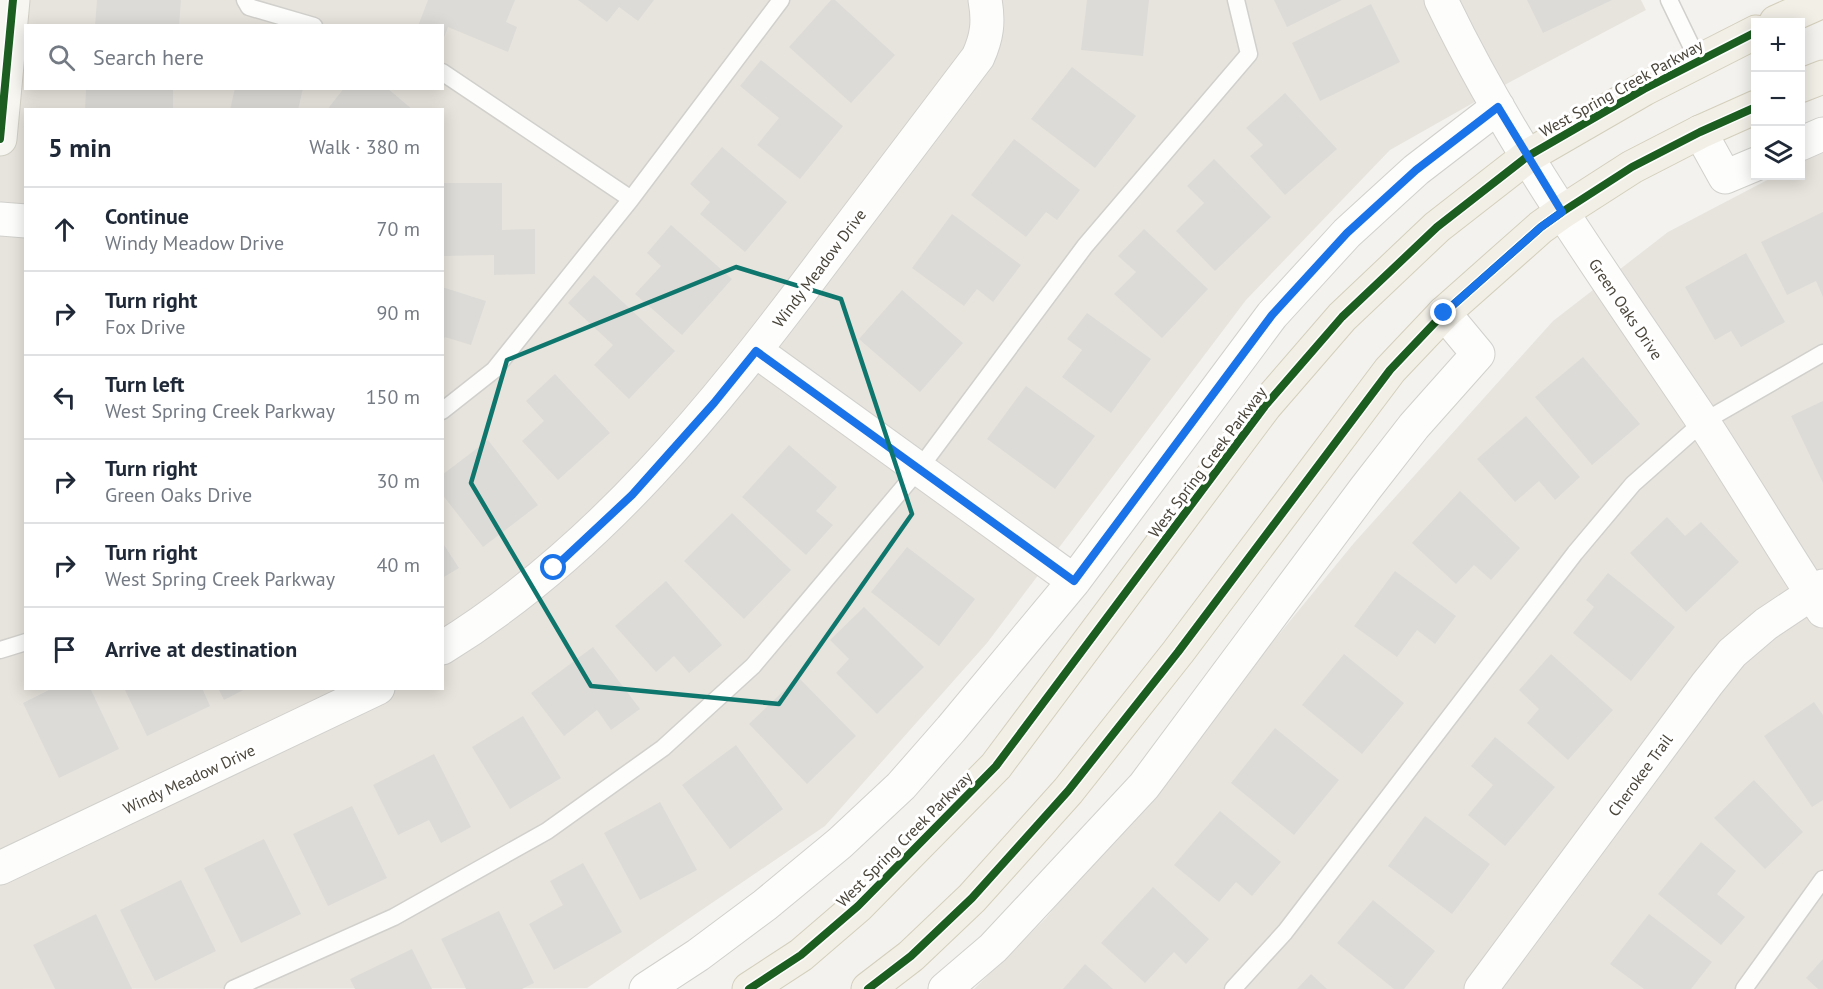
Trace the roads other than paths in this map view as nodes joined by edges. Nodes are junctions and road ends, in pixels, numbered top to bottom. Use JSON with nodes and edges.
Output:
{"nodes":[{"id":1,"x":13,"y":0,"type":"edge"},
{"id":2,"x":245,"y":0,"type":"edge"},
{"id":3,"x":781,"y":0,"type":"edge"},
{"id":4,"x":985,"y":0,"type":"edge"},
{"id":5,"x":1236,"y":0,"type":"edge"},
{"id":6,"x":1441,"y":0,"type":"edge"},
{"id":7,"x":1669,"y":0,"type":"edge"},
{"id":8,"x":1823,"y":1,"type":"edge"},
{"id":9,"x":1785,"y":18,"type":"edge"},
{"id":10,"x":308,"y":24,"type":"edge"},
{"id":11,"x":1751,"y":34,"type":"edge"},
{"id":12,"x":1698,"y":60,"type":"junction"},
{"id":13,"x":444,"y":73,"type":"edge"},
{"id":14,"x":1823,"y":77,"type":"edge"},
{"id":15,"x":1805,"y":84,"type":"edge"},
{"id":16,"x":1498,"y":107,"type":"junction"},
{"id":17,"x":1751,"y":109,"type":"edge"},
{"id":18,"x":1700,"y":132,"type":"junction"},
{"id":19,"x":1823,"y":134,"type":"edge"},
{"id":20,"x":0,"y":139,"type":"edge"},
{"id":21,"x":1805,"y":142,"type":"edge"},
{"id":22,"x":1528,"y":156,"type":"junction"},
{"id":23,"x":1751,"y":166,"type":"edge"},
{"id":24,"x":630,"y":199,"type":"junction"},
{"id":25,"x":1562,"y":212,"type":"junction"},
{"id":26,"x":0,"y":219,"type":"edge"},
{"id":27,"x":24,"y":221,"type":"edge"},
{"id":28,"x":1444,"y":313,"type":"junction"},
{"id":29,"x":756,"y":351,"type":"junction"},
{"id":30,"x":1823,"y":353,"type":"edge"},
{"id":31,"x":444,"y":409,"type":"edge"},
{"id":32,"x":1703,"y":422,"type":"junction"},
{"id":33,"x":918,"y":469,"type":"junction"},
{"id":34,"x":1074,"y":581,"type":"junction"},
{"id":35,"x":1819,"y":597,"type":"edge"},
{"id":36,"x":24,"y":643,"type":"edge"},
{"id":37,"x":444,"y":647,"type":"edge"},
{"id":38,"x":0,"y":650,"type":"edge"},
{"id":39,"x":374,"y":690,"type":"edge"},
{"id":40,"x":0,"y":868,"type":"edge"},
{"id":41,"x":1823,"y":879,"type":"edge"},
{"id":42,"x":233,"y":989,"type":"edge"},
{"id":43,"x":646,"y":989,"type":"edge"},
{"id":44,"x":749,"y":989,"type":"edge"},
{"id":45,"x":868,"y":989,"type":"edge"},
{"id":46,"x":945,"y":989,"type":"edge"},
{"id":47,"x":1233,"y":989,"type":"edge"},
{"id":48,"x":1481,"y":989,"type":"edge"},
{"id":49,"x":1744,"y":989,"type":"edge"}],
"edges":[{"from":1,"to":20,"type":"street"},
{"from":2,"to":10,"type":"lane"},
{"from":3,"to":24,"type":"lane"},
{"from":4,"to":29,"type":"street","name":"Windy Meadow Drive"},
{"from":5,"to":33,"type":"lane"},
{"from":6,"to":16,"type":"street","name":"Green Oaks Drive"},
{"from":7,"to":12,"type":"lane"},
{"from":8,"to":9,"type":"main road"},
{"from":11,"to":12,"type":"main road","name":"West Spring Creek Parkway"},
{"from":12,"to":22,"type":"main road","name":"West Spring Creek Parkway"},
{"from":13,"to":24,"type":"lane"},
{"from":14,"to":15,"type":"main road"},
{"from":16,"to":22,"type":"street","name":"Green Oaks Drive"},
{"from":16,"to":34,"type":"street"},
{"from":17,"to":18,"type":"main road"},
{"from":18,"to":23,"type":"street"},
{"from":18,"to":25,"type":"main road"},
{"from":19,"to":21,"type":"street"},
{"from":22,"to":25,"type":"street","name":"Green Oaks Drive"},
{"from":22,"to":44,"type":"main road","name":"West Spring Creek Parkway"},
{"from":24,"to":31,"type":"lane"},
{"from":25,"to":28,"type":"main road"},
{"from":25,"to":32,"type":"street","name":"Green Oaks Drive"},
{"from":26,"to":27,"type":"street"},
{"from":28,"to":45,"type":"main road"},
{"from":28,"to":46,"type":"street"},
{"from":29,"to":33,"type":"street"},
{"from":29,"to":37,"type":"street","name":"Windy Meadow Drive"},
{"from":30,"to":32,"type":"lane"},
{"from":32,"to":35,"type":"street","name":"Green Oaks Drive"},
{"from":32,"to":47,"type":"lane"},
{"from":33,"to":34,"type":"street"},
{"from":33,"to":42,"type":"lane"},
{"from":34,"to":43,"type":"street"},
{"from":35,"to":48,"type":"street","name":"Cherokee Trail"},
{"from":36,"to":38,"type":"lane"},
{"from":39,"to":40,"type":"street","name":"Windy Meadow Drive"},
{"from":41,"to":49,"type":"lane"}]}
